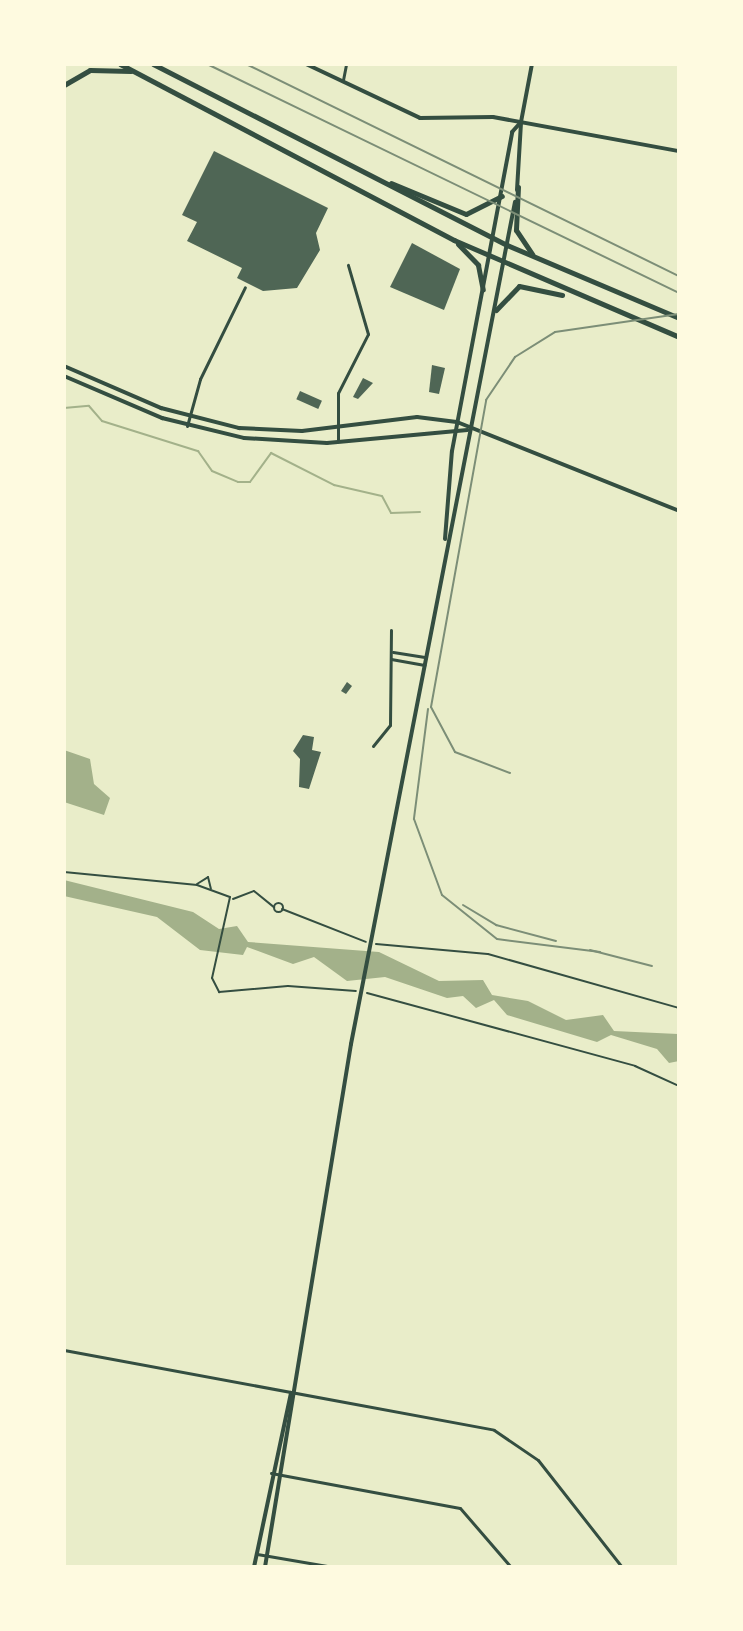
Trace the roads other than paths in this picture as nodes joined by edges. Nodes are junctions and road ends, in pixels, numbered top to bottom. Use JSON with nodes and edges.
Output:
{"nodes":[{"id":1,"x":120,"y":64,"type":"edge"},
{"id":2,"x":153,"y":64,"type":"edge"},
{"id":3,"x":306,"y":64,"type":"edge"},
{"id":4,"x":346,"y":64,"type":"edge"},
{"id":5,"x":532,"y":64,"type":"edge"},
{"id":6,"x":136,"y":72,"type":"junction"},
{"id":7,"x":342,"y":82,"type":"junction"},
{"id":8,"x":64,"y":85,"type":"edge"},
{"id":9,"x":521,"y":122,"type":"junction"},
{"id":10,"x":679,"y":151,"type":"edge"},
{"id":11,"x":352,"y":166,"type":"junction"},
{"id":12,"x":518,"y":187,"type":"junction"},
{"id":13,"x":502,"y":196,"type":"junction"},
{"id":14,"x":494,"y":239,"type":"junction"},
{"id":15,"x":454,"y":240,"type":"junction"},
{"id":16,"x":507,"y":245,"type":"junction"},
{"id":17,"x":490,"y":256,"type":"junction"},
{"id":18,"x":536,"y":257,"type":"junction"},
{"id":19,"x":504,"y":263,"type":"junction"},
{"id":20,"x":348,"y":265,"type":"dead end"},
{"id":21,"x":245,"y":287,"type":"dead end"},
{"id":22,"x":483,"y":290,"type":"junction"},
{"id":23,"x":594,"y":306,"type":"junction"},
{"id":24,"x":496,"y":310,"type":"junction"},
{"id":25,"x":679,"y":318,"type":"edge"},
{"id":26,"x":679,"y":337,"type":"edge"},
{"id":27,"x":64,"y":366,"type":"edge"},
{"id":28,"x":64,"y":376,"type":"edge"},
{"id":29,"x":189,"y":418,"type":"junction"},
{"id":30,"x":457,"y":422,"type":"junction"},
{"id":31,"x":187,"y":426,"type":"junction"},
{"id":32,"x":336,"y":428,"type":"junction"},
{"id":33,"x":469,"y":429,"type":"junction"},
{"id":34,"x":456,"y":432,"type":"junction"},
{"id":35,"x":338,"y":443,"type":"junction"},
{"id":36,"x":679,"y":511,"type":"edge"},
{"id":37,"x":445,"y":549,"type":"junction"},
{"id":38,"x":391,"y":630,"type":"dead end"},
{"id":39,"x":393,"y":652,"type":"junction"},
{"id":40,"x":425,"y":657,"type":"junction"},
{"id":41,"x":391,"y":659,"type":"junction"},
{"id":42,"x":424,"y":665,"type":"junction"},
{"id":43,"x":373,"y":746,"type":"dead end"},
{"id":44,"x":64,"y":1350,"type":"edge"},
{"id":45,"x":291,"y":1393,"type":"junction"},
{"id":46,"x":271,"y":1473,"type":"junction"},
{"id":47,"x":281,"y":1475,"type":"junction"},
{"id":48,"x":257,"y":1554,"type":"junction"},
{"id":49,"x":266,"y":1556,"type":"junction"},
{"id":50,"x":254,"y":1567,"type":"edge"},
{"id":51,"x":265,"y":1567,"type":"edge"},
{"id":52,"x":333,"y":1567,"type":"edge"},
{"id":53,"x":511,"y":1567,"type":"edge"},
{"id":54,"x":622,"y":1567,"type":"edge"}],
"edges":[{"from":1,"to":6,"type":"highway"},
{"from":2,"to":11,"type":"highway"},
{"from":3,"to":7,"type":"main road"},
{"from":4,"to":7,"type":"street"},
{"from":5,"to":9,"type":"main road"},
{"from":6,"to":8,"type":"highway"},
{"from":6,"to":15,"type":"highway"},
{"from":7,"to":9,"type":"main road"},
{"from":9,"to":10,"type":"main road"},
{"from":9,"to":12,"type":"main road"},
{"from":9,"to":13,"type":"main road"},
{"from":11,"to":13,"type":"highway"},
{"from":11,"to":14,"type":"highway"},
{"from":12,"to":16,"type":"main road"},
{"from":12,"to":18,"type":"highway"},
{"from":13,"to":14,"type":"main road"},
{"from":14,"to":16,"type":"highway"},
{"from":14,"to":17,"type":"main road"},
{"from":15,"to":17,"type":"highway"},
{"from":15,"to":22,"type":"highway"},
{"from":16,"to":18,"type":"highway"},
{"from":16,"to":19,"type":"main road"},
{"from":17,"to":19,"type":"highway"},
{"from":17,"to":22,"type":"main road"},
{"from":18,"to":25,"type":"highway"},
{"from":19,"to":23,"type":"highway"},
{"from":19,"to":24,"type":"main road"},
{"from":20,"to":32,"type":"street"},
{"from":21,"to":29,"type":"street"},
{"from":22,"to":30,"type":"main road"},
{"from":23,"to":24,"type":"highway"},
{"from":23,"to":26,"type":"highway"},
{"from":24,"to":33,"type":"main road"},
{"from":27,"to":29,"type":"main road"},
{"from":28,"to":31,"type":"main road"},
{"from":29,"to":31,"type":"street"},
{"from":29,"to":32,"type":"main road"},
{"from":30,"to":32,"type":"main road"},
{"from":30,"to":33,"type":"main road"},
{"from":30,"to":34,"type":"main road"},
{"from":31,"to":35,"type":"main road"},
{"from":32,"to":35,"type":"street"},
{"from":33,"to":34,"type":"main road"},
{"from":33,"to":36,"type":"main road"},
{"from":33,"to":37,"type":"main road"},
{"from":34,"to":35,"type":"main road"},
{"from":34,"to":37,"type":"main road"},
{"from":37,"to":40,"type":"main road"},
{"from":38,"to":39,"type":"street"},
{"from":39,"to":40,"type":"street"},
{"from":39,"to":41,"type":"street"},
{"from":40,"to":42,"type":"main road"},
{"from":41,"to":42,"type":"street"},
{"from":41,"to":43,"type":"street"},
{"from":42,"to":45,"type":"main road"},
{"from":44,"to":45,"type":"street"},
{"from":45,"to":46,"type":"main road"},
{"from":45,"to":47,"type":"main road"},
{"from":45,"to":54,"type":"street"},
{"from":46,"to":47,"type":"street"},
{"from":46,"to":48,"type":"main road"},
{"from":47,"to":49,"type":"main road"},
{"from":47,"to":53,"type":"street"},
{"from":48,"to":49,"type":"street"},
{"from":48,"to":50,"type":"main road"},
{"from":49,"to":51,"type":"main road"},
{"from":49,"to":52,"type":"street"}]}
